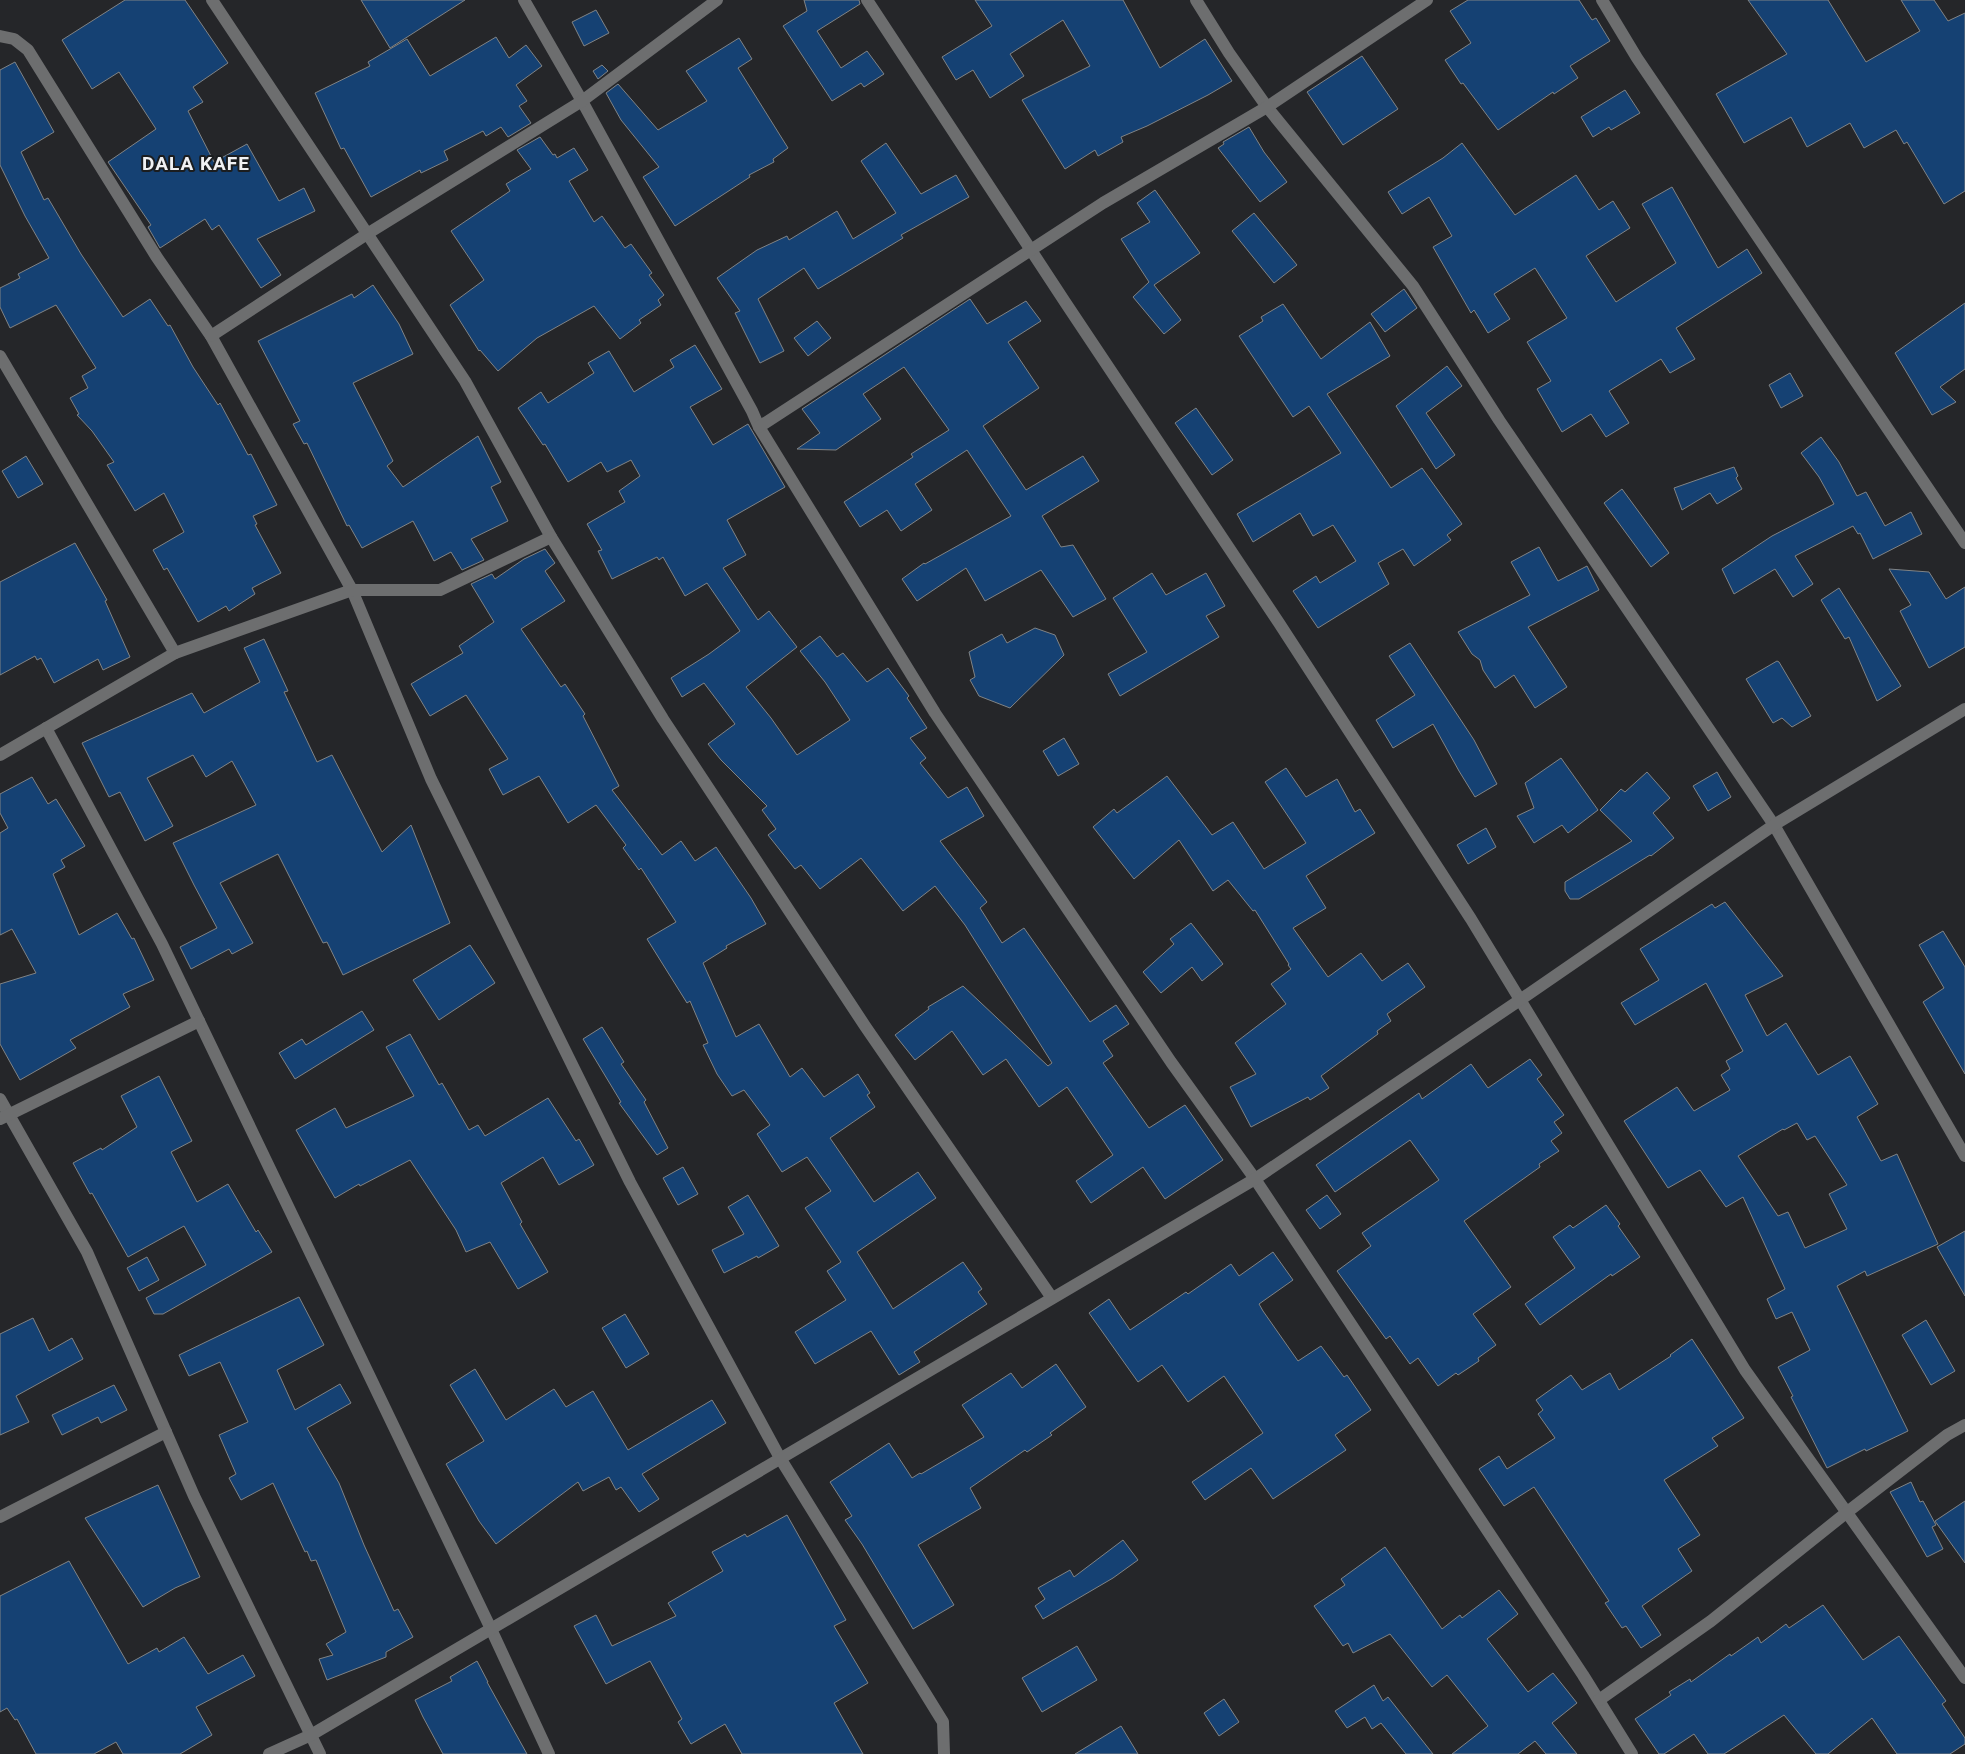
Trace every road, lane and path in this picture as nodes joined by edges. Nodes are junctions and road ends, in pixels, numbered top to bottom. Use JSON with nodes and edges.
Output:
{"nodes":[{"id":1,"x":212,"y":0,"type":"edge"},
{"id":2,"x":524,"y":0,"type":"edge"},
{"id":3,"x":717,"y":0,"type":"edge"},
{"id":4,"x":867,"y":0,"type":"edge"},
{"id":5,"x":1196,"y":0,"type":"edge"},
{"id":6,"x":1427,"y":0,"type":"edge"},
{"id":7,"x":1602,"y":0,"type":"edge"},
{"id":8,"x":0,"y":36,"type":"edge"},
{"id":9,"x":582,"y":101,"type":"junction"},
{"id":10,"x":1267,"y":107,"type":"junction"},
{"id":11,"x":367,"y":234,"type":"junction"},
{"id":12,"x":1030,"y":249,"type":"junction"},
{"id":13,"x":211,"y":336,"type":"junction"},
{"id":14,"x":0,"y":356,"type":"edge"},
{"id":15,"x":5,"y":379,"type":"edge"},
{"id":16,"x":759,"y":427,"type":"junction"},
{"id":17,"x":551,"y":537,"type":"junction"},
{"id":18,"x":1965,"y":543,"type":"edge"},
{"id":19,"x":352,"y":590,"type":"junction"},
{"id":20,"x":175,"y":653,"type":"junction"},
{"id":21,"x":1965,"y":709,"type":"edge"},
{"id":22,"x":46,"y":728,"type":"junction"},
{"id":23,"x":0,"y":755,"type":"edge"},
{"id":24,"x":1774,"y":825,"type":"junction"},
{"id":25,"x":1520,"y":1000,"type":"junction"},
{"id":26,"x":199,"y":1022,"type":"junction"},
{"id":27,"x":0,"y":1100,"type":"edge"},
{"id":28,"x":4,"y":1117,"type":"edge"},
{"id":29,"x":1965,"y":1156,"type":"edge"},
{"id":30,"x":1255,"y":1178,"type":"junction"},
{"id":31,"x":1052,"y":1298,"type":"junction"},
{"id":32,"x":1965,"y":1425,"type":"edge"},
{"id":33,"x":166,"y":1432,"type":"junction"},
{"id":34,"x":780,"y":1458,"type":"junction"},
{"id":35,"x":1846,"y":1512,"type":"junction"},
{"id":36,"x":0,"y":1517,"type":"edge"},
{"id":37,"x":491,"y":1629,"type":"junction"},
{"id":38,"x":1965,"y":1678,"type":"edge"},
{"id":39,"x":1599,"y":1700,"type":"junction"},
{"id":40,"x":311,"y":1735,"type":"junction"},
{"id":41,"x":269,"y":1754,"type":"edge"},
{"id":42,"x":320,"y":1754,"type":"edge"},
{"id":43,"x":549,"y":1754,"type":"edge"},
{"id":44,"x":944,"y":1754,"type":"edge"},
{"id":45,"x":1632,"y":1754,"type":"edge"}],
"edges":[{"from":1,"to":11,"type":"street"},
{"from":2,"to":9,"type":"street"},
{"from":3,"to":9,"type":"street"},
{"from":4,"to":12,"type":"street"},
{"from":5,"to":10,"type":"street"},
{"from":6,"to":10,"type":"street"},
{"from":7,"to":18,"type":"street"},
{"from":8,"to":13,"type":"street"},
{"from":9,"to":11,"type":"street"},
{"from":9,"to":16,"type":"street"},
{"from":10,"to":12,"type":"street"},
{"from":10,"to":24,"type":"street"},
{"from":11,"to":13,"type":"street"},
{"from":11,"to":17,"type":"street"},
{"from":12,"to":16,"type":"street"},
{"from":12,"to":25,"type":"street"},
{"from":13,"to":19,"type":"street"},
{"from":14,"to":15,"type":"street"},
{"from":15,"to":20,"type":"street"},
{"from":16,"to":30,"type":"street"},
{"from":17,"to":19,"type":"street"},
{"from":17,"to":31,"type":"street"},
{"from":19,"to":20,"type":"street"},
{"from":19,"to":34,"type":"street"},
{"from":20,"to":22,"type":"street"},
{"from":21,"to":24,"type":"street"},
{"from":22,"to":23,"type":"street"},
{"from":22,"to":26,"type":"street"},
{"from":24,"to":25,"type":"street"},
{"from":24,"to":29,"type":"street"},
{"from":25,"to":30,"type":"street"},
{"from":25,"to":35,"type":"street"},
{"from":26,"to":28,"type":"street"},
{"from":26,"to":37,"type":"street"},
{"from":27,"to":28,"type":"street"},
{"from":28,"to":33,"type":"street"},
{"from":30,"to":31,"type":"street"},
{"from":30,"to":39,"type":"street"},
{"from":31,"to":34,"type":"street"},
{"from":32,"to":35,"type":"street"},
{"from":33,"to":36,"type":"street"},
{"from":33,"to":40,"type":"street"},
{"from":34,"to":37,"type":"street"},
{"from":34,"to":44,"type":"street"},
{"from":35,"to":38,"type":"street"},
{"from":35,"to":39,"type":"street"},
{"from":37,"to":40,"type":"street"},
{"from":37,"to":43,"type":"street"},
{"from":39,"to":45,"type":"street"},
{"from":40,"to":41,"type":"street"},
{"from":40,"to":42,"type":"street"}]}
